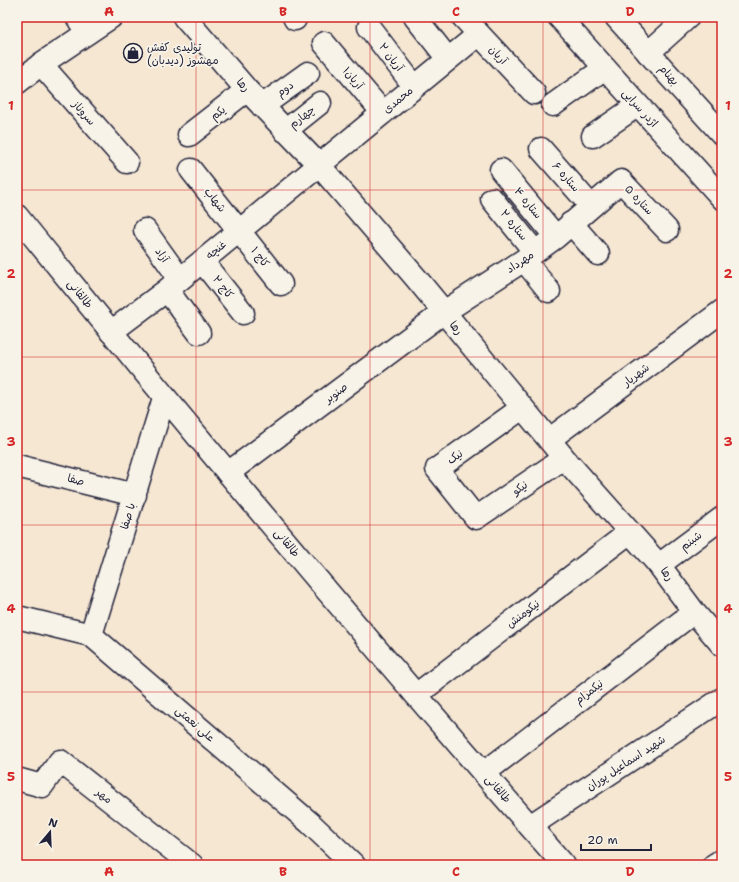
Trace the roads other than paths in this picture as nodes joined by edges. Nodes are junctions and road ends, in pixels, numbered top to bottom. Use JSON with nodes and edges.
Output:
{"nodes":[{"id":1,"x":111,"y":17,"type":"edge"},
{"id":2,"x":184,"y":17,"type":"edge"},
{"id":3,"x":415,"y":17,"type":"edge"},
{"id":4,"x":463,"y":17,"type":"edge"},
{"id":5,"x":559,"y":17,"type":"edge"},
{"id":6,"x":616,"y":17,"type":"edge"},
{"id":7,"x":688,"y":17,"type":"edge"},
{"id":8,"x":82,"y":25,"type":"edge"},
{"id":9,"x":369,"y":27,"type":"dead end"},
{"id":10,"x":479,"y":34,"type":"junction"},
{"id":11,"x":324,"y":43,"type":"dead end"},
{"id":12,"x":648,"y":52,"type":"junction"},
{"id":13,"x":448,"y":59,"type":"junction"},
{"id":14,"x":41,"y":64,"type":"junction"},
{"id":15,"x":605,"y":68,"type":"junction"},
{"id":16,"x":308,"y":73,"type":"dead end"},
{"id":17,"x":17,"y":83,"type":"edge"},
{"id":18,"x":414,"y":86,"type":"junction"},
{"id":19,"x":534,"y":93,"type":"dead end"},
{"id":20,"x":255,"y":98,"type":"junction"},
{"id":21,"x":320,"y":103,"type":"dead end"},
{"id":22,"x":554,"y":104,"type":"dead end"},
{"id":23,"x":638,"y":105,"type":"junction"},
{"id":24,"x":382,"y":113,"type":"junction"},
{"id":25,"x":285,"y":131,"type":"junction"},
{"id":26,"x":722,"y":134,"type":"edge"},
{"id":27,"x":190,"y":135,"type":"dead end"},
{"id":28,"x":594,"y":136,"type":"dead end"},
{"id":29,"x":541,"y":148,"type":"dead end"},
{"id":30,"x":127,"y":162,"type":"dead end"},
{"id":31,"x":318,"y":165,"type":"junction"},
{"id":32,"x":191,"y":170,"type":"dead end"},
{"id":33,"x":501,"y":170,"type":"dead end"},
{"id":34,"x":722,"y":198,"type":"edge"},
{"id":35,"x":492,"y":199,"type":"dead end"},
{"id":36,"x":591,"y":206,"type":"junction"},
{"id":37,"x":17,"y":216,"type":"edge"},
{"id":38,"x":145,"y":230,"type":"dead end"},
{"id":39,"x":239,"y":230,"type":"junction"},
{"id":40,"x":563,"y":230,"type":"junction"},
{"id":41,"x":667,"y":230,"type":"dead end"},
{"id":42,"x":598,"y":254,"type":"dead end"},
{"id":43,"x":530,"y":256,"type":"junction"},
{"id":44,"x":202,"y":261,"type":"junction"},
{"id":45,"x":173,"y":284,"type":"junction"},
{"id":46,"x":281,"y":284,"type":"dead end"},
{"id":47,"x":549,"y":291,"type":"dead end"},
{"id":48,"x":722,"y":311,"type":"edge"},
{"id":49,"x":444,"y":312,"type":"junction"},
{"id":50,"x":243,"y":313,"type":"dead end"},
{"id":51,"x":111,"y":332,"type":"junction"},
{"id":52,"x":199,"y":333,"type":"dead end"},
{"id":53,"x":164,"y":398,"type":"junction"},
{"id":54,"x":522,"y":408,"type":"junction"},
{"id":55,"x":550,"y":439,"type":"junction"},
{"id":56,"x":564,"y":458,"type":"junction"},
{"id":57,"x":17,"y":466,"type":"edge"},
{"id":58,"x":228,"y":473,"type":"junction"},
{"id":59,"x":135,"y":495,"type":"junction"},
{"id":60,"x":476,"y":518,"type":"joint"},
{"id":61,"x":722,"y":518,"type":"edge"},
{"id":62,"x":630,"y":532,"type":"junction"},
{"id":63,"x":659,"y":564,"type":"junction"},
{"id":64,"x":694,"y":612,"type":"junction"},
{"id":65,"x":17,"y":617,"type":"edge"},
{"id":66,"x":91,"y":635,"type":"junction"},
{"id":67,"x":722,"y":645,"type":"edge"},
{"id":68,"x":416,"y":695,"type":"junction"},
{"id":69,"x":722,"y":700,"type":"edge"},
{"id":70,"x":484,"y":773,"type":"junction"},
{"id":71,"x":17,"y":779,"type":"edge"},
{"id":72,"x":530,"y":826,"type":"junction"},
{"id":73,"x":722,"y":860,"type":"edge"},
{"id":74,"x":192,"y":865,"type":"edge"},
{"id":75,"x":354,"y":865,"type":"edge"},
{"id":76,"x":564,"y":865,"type":"edge"},
{"id":77,"x":714,"y":865,"type":"edge"}],
"edges":[{"from":1,"to":8,"type":"street"},
{"from":2,"to":20,"type":"street","name":"رها"},
{"from":3,"to":13,"type":"street"},
{"from":4,"to":10,"type":"street","name":"آریان"},
{"from":5,"to":15,"type":"street","name":"اژدر سرایی"},
{"from":6,"to":12,"type":"street","name":"بهنام"},
{"from":7,"to":12,"type":"street"},
{"from":8,"to":14,"type":"street"},
{"from":9,"to":18,"type":"street","name":"آریان ۲"},
{"from":10,"to":13,"type":"street","name":"محمدی"},
{"from":10,"to":19,"type":"street","name":"آریان"},
{"from":11,"to":24,"type":"street","name":"آریان۱"},
{"from":12,"to":26,"type":"street","name":"بهنام"},
{"from":13,"to":18,"type":"street","name":"محمدی"},
{"from":14,"to":17,"type":"street"},
{"from":14,"to":30,"type":"street","name":"سروناز"},
{"from":15,"to":22,"type":"street"},
{"from":15,"to":23,"type":"street","name":"اژدر سرایی"},
{"from":16,"to":20,"type":"street","name":"دوم"},
{"from":18,"to":24,"type":"street","name":"محمدی"},
{"from":20,"to":25,"type":"street","name":"رها"},
{"from":20,"to":27,"type":"street","name":"یکم"},
{"from":21,"to":25,"type":"street","name":"چهارم"},
{"from":23,"to":28,"type":"street"},
{"from":23,"to":34,"type":"street","name":"اژدر سرایی"},
{"from":24,"to":31,"type":"street","name":"محمدی"},
{"from":25,"to":31,"type":"street","name":"رها"},
{"from":29,"to":36,"type":"street","name":"ستاره ۶"},
{"from":31,"to":39,"type":"street","name":"غنچه"},
{"from":31,"to":49,"type":"street","name":"رها"},
{"from":32,"to":39,"type":"street","name":"شهاب"},
{"from":33,"to":40,"type":"street","name":"ستاره ۴"},
{"from":35,"to":43,"type":"street","name":"ستاره ۲"},
{"from":36,"to":40,"type":"street","name":"مهرداد"},
{"from":36,"to":41,"type":"street","name":"ستاره ۵"},
{"from":37,"to":51,"type":"street","name":"طالقانی"},
{"from":38,"to":45,"type":"street","name":"آزاد"},
{"from":39,"to":44,"type":"street","name":"غنچه"},
{"from":39,"to":46,"type":"street","name":"کاج ۱"},
{"from":40,"to":42,"type":"street","name":"ستاره ۴"},
{"from":40,"to":43,"type":"street","name":"مهرداد"},
{"from":43,"to":47,"type":"street","name":"ستاره ۲"},
{"from":43,"to":49,"type":"street","name":"مهرداد"},
{"from":44,"to":45,"type":"street","name":"غنچه"},
{"from":44,"to":50,"type":"street","name":"کاج ۲"},
{"from":45,"to":51,"type":"street","name":"غنچه"},
{"from":45,"to":52,"type":"street"},
{"from":48,"to":55,"type":"street","name":"شهریار"},
{"from":49,"to":54,"type":"street","name":"رها"},
{"from":49,"to":58,"type":"street","name":"صنوبر"},
{"from":51,"to":53,"type":"street","name":"طالقانی"},
{"from":53,"to":58,"type":"street","name":"طالقانی"},
{"from":53,"to":59,"type":"street","name":"با صفا"},
{"from":54,"to":55,"type":"street","name":"رها"},
{"from":54,"to":60,"type":"street","name":"نیک"},
{"from":55,"to":56,"type":"street","name":"رها"},
{"from":56,"to":60,"type":"street","name":"نیکو"},
{"from":56,"to":62,"type":"street","name":"رها"},
{"from":57,"to":59,"type":"street","name":"صفا"},
{"from":58,"to":68,"type":"street","name":"طالقانی"},
{"from":59,"to":66,"type":"street","name":"با صفا"},
{"from":61,"to":63,"type":"street","name":"شبنم"},
{"from":62,"to":63,"type":"street","name":"رها"},
{"from":62,"to":68,"type":"street","name":"نیکومنش"},
{"from":63,"to":64,"type":"street","name":"رها"},
{"from":64,"to":67,"type":"street","name":"رها"},
{"from":64,"to":70,"type":"street","name":"نیکمرام"},
{"from":65,"to":66,"type":"street","name":"علی نعمتی"},
{"from":66,"to":75,"type":"street","name":"علی نعمتی"},
{"from":68,"to":70,"type":"street","name":"طالقانی"},
{"from":69,"to":72,"type":"street","name":"شهید اسماعیل پوران"},
{"from":70,"to":72,"type":"street","name":"طالقانی"},
{"from":71,"to":74,"type":"street","name":"مهر"},
{"from":72,"to":76,"type":"street","name":"طالقانی"},
{"from":73,"to":77,"type":"street"}]}
